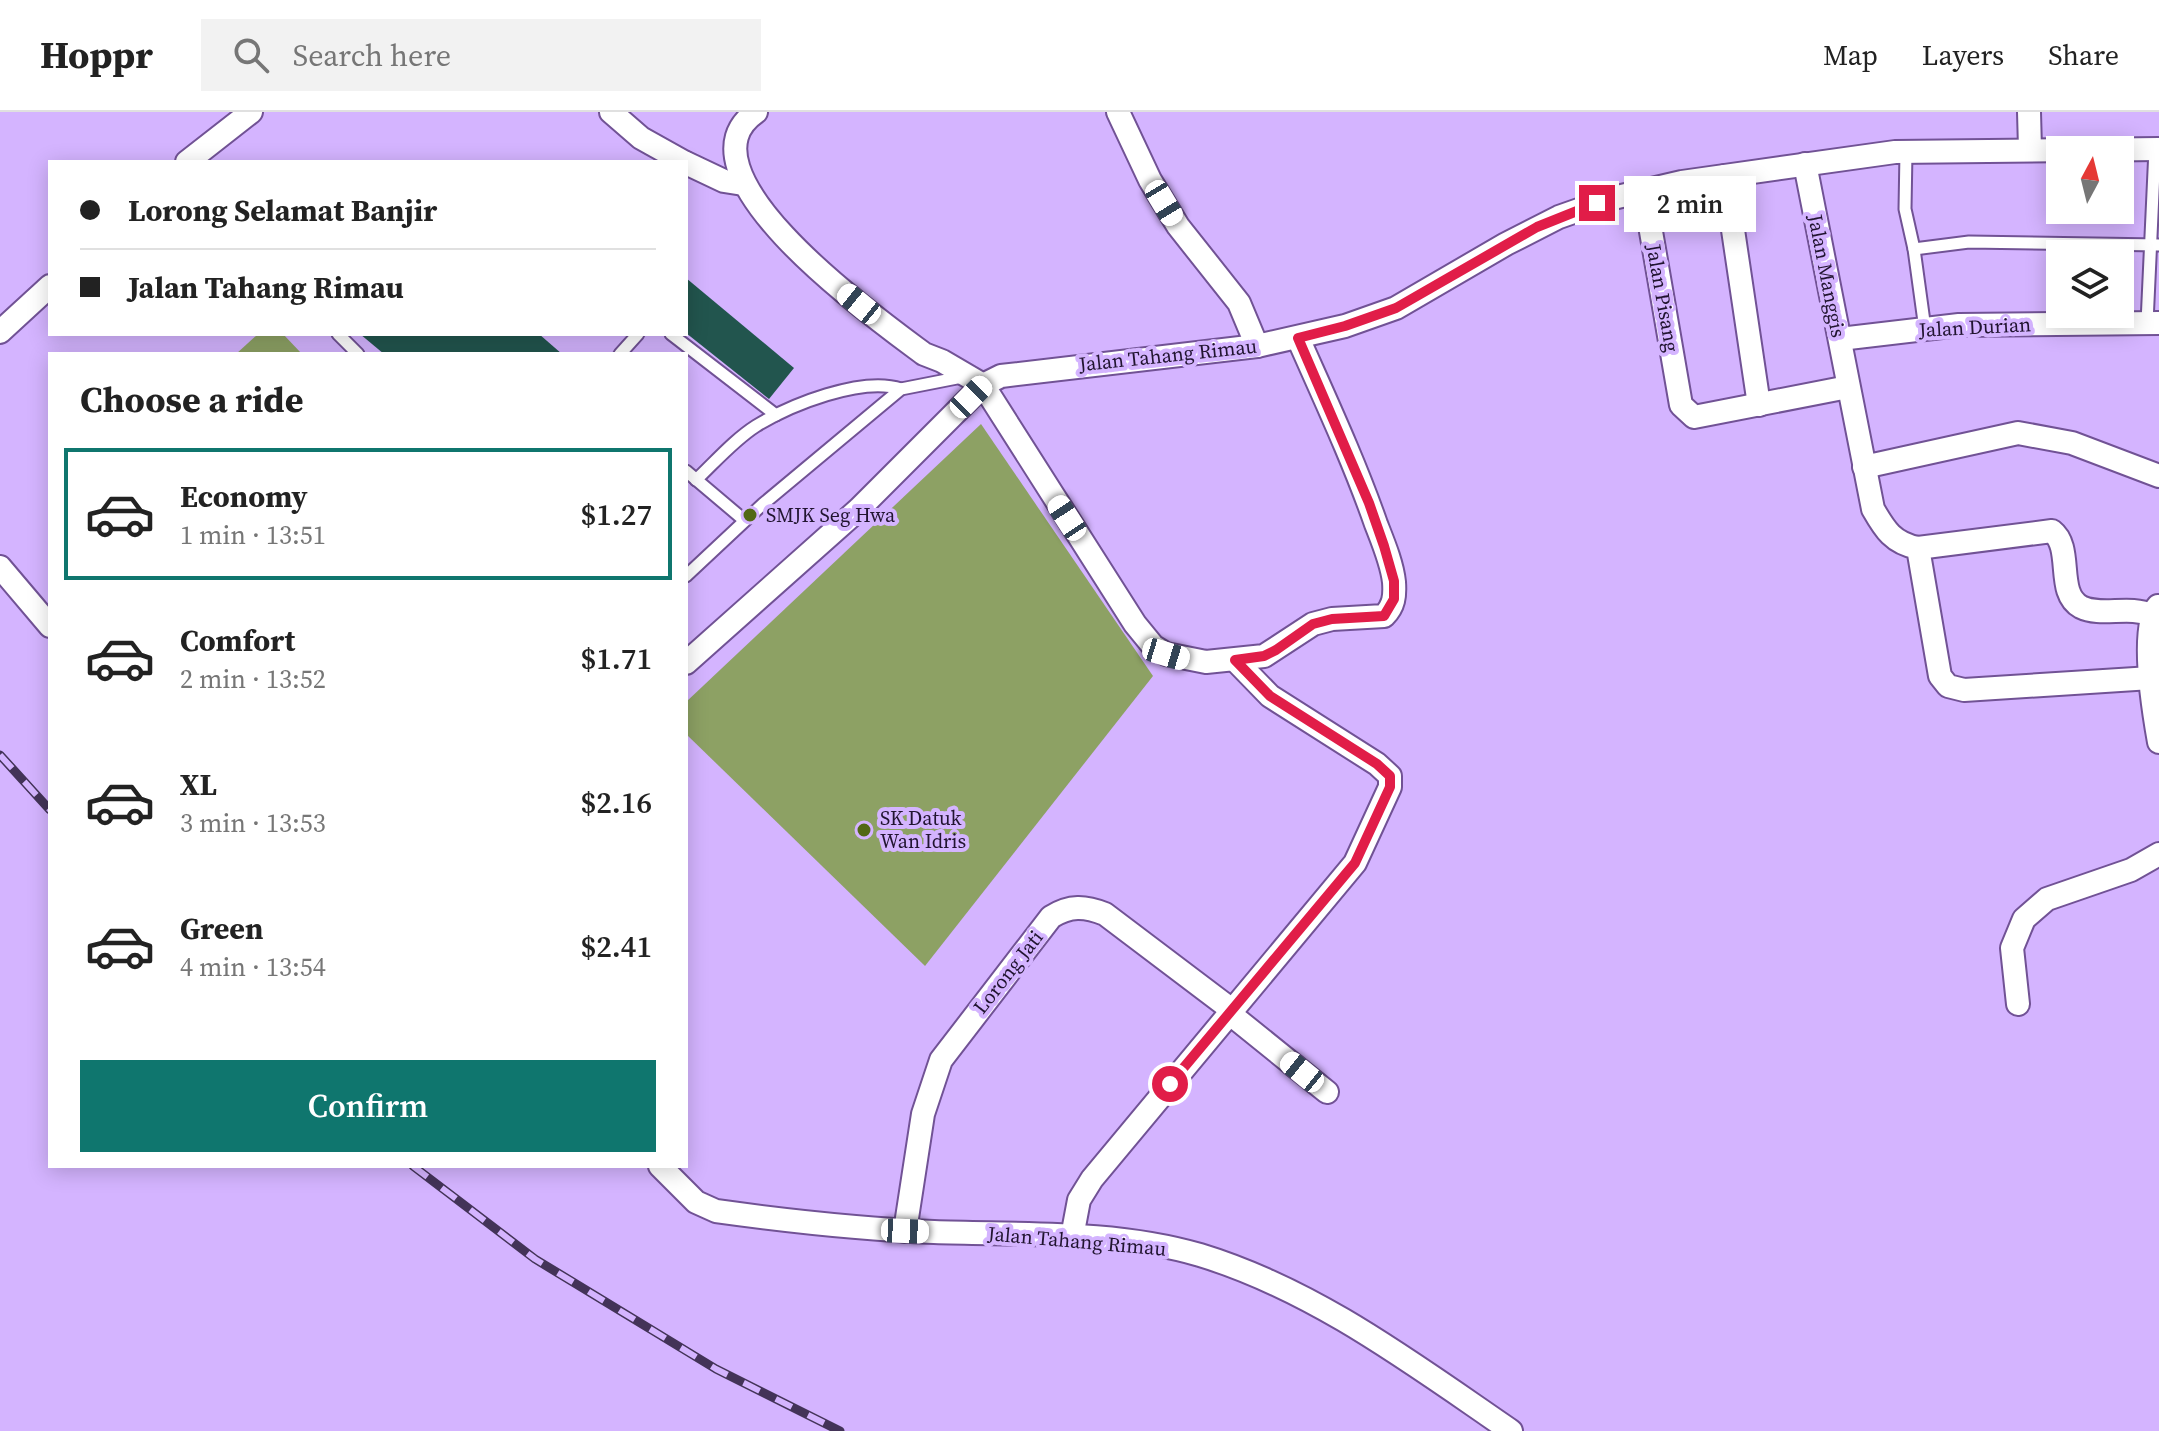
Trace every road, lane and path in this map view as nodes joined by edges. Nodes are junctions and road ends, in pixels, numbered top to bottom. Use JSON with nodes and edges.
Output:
{"nodes":[{"id":1,"x":251,"y":112,"type":"edge"},
{"id":2,"x":611,"y":112,"type":"edge"},
{"id":3,"x":756,"y":112,"type":"edge"},
{"id":4,"x":1118,"y":112,"type":"edge"},
{"id":5,"x":2029,"y":112,"type":"edge"},
{"id":6,"x":2030,"y":149,"type":"junction"},
{"id":7,"x":2157,"y":149,"type":"edge"},
{"id":8,"x":1906,"y":152,"type":"junction"},
{"id":9,"x":190,"y":160,"type":"edge"},
{"id":10,"x":680,"y":160,"type":"edge"},
{"id":11,"x":688,"y":164,"type":"edge"},
{"id":12,"x":1805,"y":164,"type":"junction"},
{"id":13,"x":1725,"y":176,"type":"junction"},
{"id":14,"x":743,"y":184,"type":"junction"},
{"id":15,"x":1644,"y":191,"type":"junction"},
{"id":16,"x":2155,"y":245,"type":"edge"},
{"id":17,"x":1914,"y":249,"type":"junction"},
{"id":18,"x":48,"y":288,"type":"edge"},
{"id":19,"x":2153,"y":323,"type":"edge"},
{"id":20,"x":1925,"y":329,"type":"junction"},
{"id":21,"x":0,"y":332,"type":"edge"},
{"id":22,"x":340,"y":336,"type":"edge"},
{"id":23,"x":636,"y":336,"type":"edge"},
{"id":24,"x":674,"y":336,"type":"edge"},
{"id":25,"x":1298,"y":338,"type":"junction"},
{"id":26,"x":1840,"y":339,"type":"junction"},
{"id":27,"x":1257,"y":346,"type":"junction"},
{"id":28,"x":356,"y":352,"type":"edge"},
{"id":29,"x":622,"y":352,"type":"edge"},
{"id":30,"x":975,"y":381,"type":"junction"},
{"id":31,"x":1848,"y":387,"type":"junction"},
{"id":32,"x":901,"y":389,"type":"junction"},
{"id":33,"x":1759,"y":405,"type":"junction"},
{"id":34,"x":776,"y":415,"type":"junction"},
{"id":35,"x":1864,"y":467,"type":"junction"},
{"id":36,"x":688,"y":473,"type":"edge"},
{"id":37,"x":2159,"y":476,"type":"edge"},
{"id":38,"x":696,"y":480,"type":"junction"},
{"id":39,"x":744,"y":520,"type":"junction"},
{"id":40,"x":1918,"y":548,"type":"junction"},
{"id":41,"x":0,"y":567,"type":"edge"},
{"id":42,"x":688,"y":574,"type":"edge"},
{"id":43,"x":2155,"y":610,"type":"edge"},
{"id":44,"x":48,"y":624,"type":"edge"},
{"id":45,"x":1235,"y":660,"type":"junction"},
{"id":46,"x":688,"y":661,"type":"edge"},
{"id":47,"x":2151,"y":678,"type":"junction"},
{"id":48,"x":2159,"y":742,"type":"edge"},
{"id":49,"x":2159,"y":854,"type":"edge"},
{"id":50,"x":2018,"y":1004,"type":"dead end"},
{"id":51,"x":1230,"y":1011,"type":"junction"},
{"id":52,"x":1327,"y":1092,"type":"dead end"},
{"id":53,"x":662,"y":1168,"type":"edge"},
{"id":54,"x":905,"y":1231,"type":"junction"},
{"id":55,"x":1072,"y":1237,"type":"junction"},
{"id":56,"x":1511,"y":1431,"type":"edge"}],
"edges":[{"from":1,"to":9,"type":"street"},
{"from":2,"to":10,"type":"street"},
{"from":3,"to":14,"type":"street"},
{"from":4,"to":27,"type":"street"},
{"from":5,"to":6,"type":"street"},
{"from":6,"to":7,"type":"street","name":"Jalan Tahang Rimau"},
{"from":6,"to":8,"type":"street","name":"Jalan Tahang Rimau"},
{"from":7,"to":16,"type":"lane"},
{"from":8,"to":12,"type":"street","name":"Jalan Tahang Rimau"},
{"from":8,"to":17,"type":"lane"},
{"from":11,"to":14,"type":"street"},
{"from":12,"to":13,"type":"street","name":"Jalan Tahang Rimau"},
{"from":12,"to":26,"type":"street","name":"Jalan Manggis"},
{"from":13,"to":15,"type":"street","name":"Jalan Tahang Rimau"},
{"from":13,"to":33,"type":"street"},
{"from":14,"to":30,"type":"street"},
{"from":15,"to":25,"type":"street","name":"Jalan Tahang Rimau"},
{"from":15,"to":33,"type":"street","name":"Jalan Pisang"},
{"from":16,"to":17,"type":"lane"},
{"from":16,"to":19,"type":"lane"},
{"from":17,"to":20,"type":"lane"},
{"from":18,"to":21,"type":"street"},
{"from":19,"to":20,"type":"street","name":"Jalan Durian"},
{"from":20,"to":26,"type":"street","name":"Jalan Durian"},
{"from":22,"to":28,"type":"lane"},
{"from":23,"to":29,"type":"lane"},
{"from":24,"to":34,"type":"lane"},
{"from":25,"to":27,"type":"street","name":"Jalan Tahang Rimau"},
{"from":25,"to":45,"type":"street"},
{"from":26,"to":31,"type":"street","name":"Jalan Manggis"},
{"from":27,"to":30,"type":"street","name":"Jalan Tahang Rimau"},
{"from":30,"to":32,"type":"lane"},
{"from":30,"to":45,"type":"street"},
{"from":30,"to":46,"type":"street","name":"Jalan Tahang Rimau"},
{"from":31,"to":33,"type":"street"},
{"from":31,"to":35,"type":"street","name":"Jalan Manggis"},
{"from":32,"to":34,"type":"lane"},
{"from":32,"to":39,"type":"lane"},
{"from":34,"to":38,"type":"lane"},
{"from":35,"to":37,"type":"street"},
{"from":35,"to":40,"type":"street","name":"Jalan Manggis"},
{"from":36,"to":38,"type":"lane"},
{"from":38,"to":39,"type":"lane"},
{"from":39,"to":42,"type":"lane"},
{"from":40,"to":43,"type":"street"},
{"from":40,"to":47,"type":"street"},
{"from":41,"to":44,"type":"street"},
{"from":43,"to":47,"type":"street"},
{"from":45,"to":51,"type":"street"},
{"from":47,"to":48,"type":"street"},
{"from":49,"to":50,"type":"street"},
{"from":51,"to":52,"type":"street","name":"Lorong Jati"},
{"from":51,"to":54,"type":"street","name":"Lorong Jati"},
{"from":51,"to":55,"type":"street"},
{"from":53,"to":54,"type":"street","name":"Jalan Tahang Rimau"},
{"from":54,"to":55,"type":"street","name":"Jalan Tahang Rimau"},
{"from":55,"to":56,"type":"street","name":"Jalan Tahang Rimau"}]}
